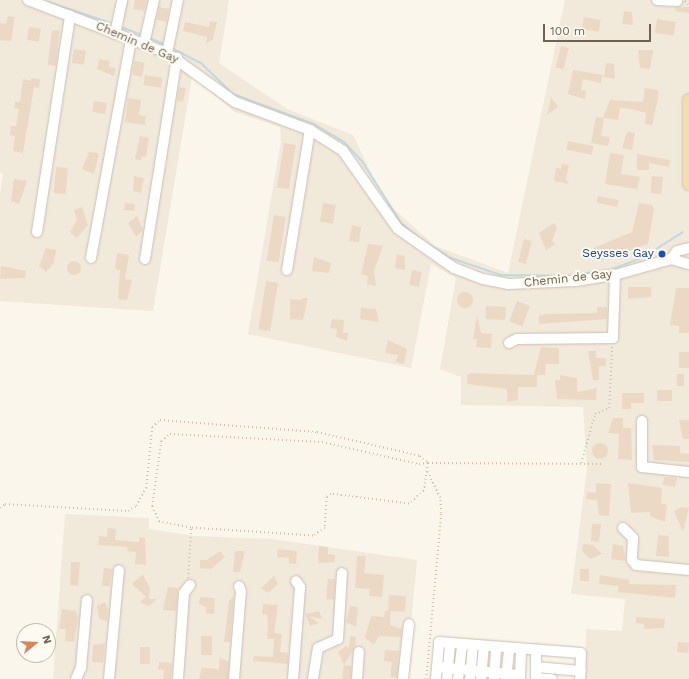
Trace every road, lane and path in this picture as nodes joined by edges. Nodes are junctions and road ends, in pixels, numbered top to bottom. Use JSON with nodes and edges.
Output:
{"nodes":[{"id":1,"x":28,"y":0,"type":"edge"},
{"id":2,"x":122,"y":0,"type":"edge"},
{"id":3,"x":154,"y":0,"type":"edge"},
{"id":4,"x":178,"y":0,"type":"edge"},
{"id":5,"x":657,"y":0,"type":"edge"},
{"id":6,"x":680,"y":1,"type":"edge"},
{"id":7,"x":689,"y":5,"type":"edge"},
{"id":8,"x":70,"y":16,"type":"junction"},
{"id":9,"x":115,"y":34,"type":"junction"},
{"id":10,"x":131,"y":39,"type":"junction"},
{"id":11,"x":144,"y":44,"type":"junction"},
{"id":12,"x":172,"y":56,"type":"junction"},
{"id":13,"x":689,"y":100,"type":"edge"},
{"id":14,"x":310,"y":130,"type":"junction"},
{"id":15,"x":689,"y":148,"type":"edge"},
{"id":16,"x":689,"y":184,"type":"edge"},
{"id":17,"x":37,"y":232,"type":"dead end"},
{"id":18,"x":689,"y":248,"type":"edge"},
{"id":19,"x":91,"y":258,"type":"dead end"},
{"id":20,"x":145,"y":259,"type":"dead end"},
{"id":21,"x":671,"y":259,"type":"junction"},
{"id":22,"x":689,"y":264,"type":"edge"},
{"id":23,"x":287,"y":270,"type":"dead end"},
{"id":24,"x":615,"y":275,"type":"junction"},
{"id":25,"x":613,"y":338,"type":"junction"},
{"id":26,"x":509,"y":344,"type":"dead end"},
{"id":27,"x":642,"y":421,"type":"dead end"},
{"id":28,"x":428,"y":463,"type":"junction"},
{"id":29,"x":581,"y":463,"type":"junction"},
{"id":30,"x":601,"y":464,"type":"dead end"},
{"id":31,"x":426,"y":470,"type":"junction"},
{"id":32,"x":689,"y":472,"type":"edge"},
{"id":33,"x":0,"y":508,"type":"edge"},
{"id":34,"x":191,"y":528,"type":"junction"},
{"id":35,"x":623,"y":528,"type":"dead end"},
{"id":36,"x":119,"y":570,"type":"dead end"},
{"id":37,"x":689,"y":570,"type":"edge"},
{"id":38,"x":342,"y":572,"type":"dead end"},
{"id":39,"x":296,"y":581,"type":"dead end"},
{"id":40,"x":190,"y":585,"type":"joint"},
{"id":41,"x":239,"y":586,"type":"dead end"},
{"id":42,"x":87,"y":600,"type":"dead end"},
{"id":43,"x":409,"y":624,"type":"dead end"},
{"id":44,"x":450,"y":643,"type":"junction"},
{"id":45,"x":462,"y":644,"type":"junction"},
{"id":46,"x":473,"y":645,"type":"junction"},
{"id":47,"x":484,"y":646,"type":"junction"},
{"id":48,"x":496,"y":647,"type":"junction"},
{"id":49,"x":509,"y":648,"type":"junction"},
{"id":50,"x":521,"y":649,"type":"junction"},
{"id":51,"x":359,"y":652,"type":"dead end"},
{"id":52,"x":536,"y":653,"type":"junction"},
{"id":53,"x":437,"y":667,"type":"junction"},
{"id":54,"x":536,"y":667,"type":"junction"},
{"id":55,"x":448,"y":668,"type":"junction"},
{"id":56,"x":459,"y":674,"type":"edge"},
{"id":57,"x":470,"y":675,"type":"edge"},
{"id":58,"x":481,"y":675,"type":"edge"},
{"id":59,"x":580,"y":675,"type":"edge"},
{"id":60,"x":494,"y":676,"type":"edge"},
{"id":61,"x":506,"y":676,"type":"edge"},
{"id":62,"x":520,"y":677,"type":"edge"},
{"id":63,"x":536,"y":678,"type":"edge"},
{"id":64,"x":76,"y":679,"type":"edge"},
{"id":65,"x":109,"y":679,"type":"edge"},
{"id":66,"x":178,"y":679,"type":"edge"},
{"id":67,"x":234,"y":679,"type":"edge"},
{"id":68,"x":293,"y":679,"type":"edge"},
{"id":69,"x":313,"y":679,"type":"edge"},
{"id":70,"x":357,"y":679,"type":"edge"},
{"id":71,"x":403,"y":679,"type":"edge"},
{"id":72,"x":426,"y":679,"type":"edge"},
{"id":73,"x":436,"y":679,"type":"edge"},
{"id":74,"x":447,"y":679,"type":"edge"},
{"id":75,"x":552,"y":679,"type":"edge"}],
"edges":[{"from":1,"to":8,"type":"street","name":"Chemin de Gay"},
{"from":2,"to":9,"type":"street"},
{"from":3,"to":11,"type":"street"},
{"from":4,"to":12,"type":"street"},
{"from":5,"to":6,"type":"street"},
{"from":6,"to":7,"type":"path"},
{"from":8,"to":9,"type":"street","name":"Chemin de Gay"},
{"from":8,"to":17,"type":"street"},
{"from":9,"to":10,"type":"street","name":"Chemin de Gay"},
{"from":10,"to":11,"type":"street","name":"Chemin de Gay"},
{"from":10,"to":19,"type":"street"},
{"from":11,"to":12,"type":"street","name":"Chemin de Gay"},
{"from":12,"to":14,"type":"street","name":"Chemin de Gay"},
{"from":12,"to":20,"type":"street"},
{"from":13,"to":15,"type":"main road"},
{"from":14,"to":23,"type":"street"},
{"from":14,"to":24,"type":"street","name":"Chemin de Gay"},
{"from":15,"to":16,"type":"main road"},
{"from":18,"to":21,"type":"street","name":"Chemin de Gay"},
{"from":21,"to":22,"type":"street"},
{"from":21,"to":24,"type":"street","name":"Chemin de Gay"},
{"from":24,"to":25,"type":"street"},
{"from":25,"to":26,"type":"street"},
{"from":25,"to":29,"type":"path"},
{"from":27,"to":32,"type":"street"},
{"from":28,"to":29,"type":"path"},
{"from":28,"to":31,"type":"path"},
{"from":28,"to":33,"type":"path"},
{"from":28,"to":34,"type":"path"},
{"from":29,"to":30,"type":"path"},
{"from":31,"to":34,"type":"path"},
{"from":31,"to":72,"type":"path"},
{"from":34,"to":40,"type":"path"},
{"from":35,"to":37,"type":"street"},
{"from":36,"to":65,"type":"street"},
{"from":38,"to":69,"type":"street"},
{"from":39,"to":68,"type":"street"},
{"from":40,"to":66,"type":"street"},
{"from":41,"to":67,"type":"street"},
{"from":42,"to":64,"type":"street"},
{"from":43,"to":71,"type":"street"},
{"from":44,"to":45,"type":"street"},
{"from":44,"to":53,"type":"street"},
{"from":44,"to":55,"type":"street"},
{"from":45,"to":46,"type":"street"},
{"from":45,"to":56,"type":"street"},
{"from":46,"to":47,"type":"street"},
{"from":46,"to":57,"type":"street"},
{"from":47,"to":48,"type":"street"},
{"from":47,"to":58,"type":"street"},
{"from":48,"to":49,"type":"street"},
{"from":48,"to":60,"type":"street"},
{"from":49,"to":50,"type":"street"},
{"from":49,"to":61,"type":"street"},
{"from":50,"to":52,"type":"street"},
{"from":50,"to":62,"type":"street"},
{"from":51,"to":70,"type":"street"},
{"from":52,"to":54,"type":"street"},
{"from":52,"to":59,"type":"street"},
{"from":53,"to":55,"type":"street"},
{"from":53,"to":73,"type":"street"},
{"from":54,"to":59,"type":"street"},
{"from":54,"to":63,"type":"street"},
{"from":55,"to":56,"type":"street"},
{"from":55,"to":74,"type":"street"},
{"from":56,"to":57,"type":"street"},
{"from":57,"to":58,"type":"street"},
{"from":58,"to":60,"type":"street"},
{"from":60,"to":61,"type":"street"},
{"from":61,"to":62,"type":"street"},
{"from":63,"to":75,"type":"street"}]}
